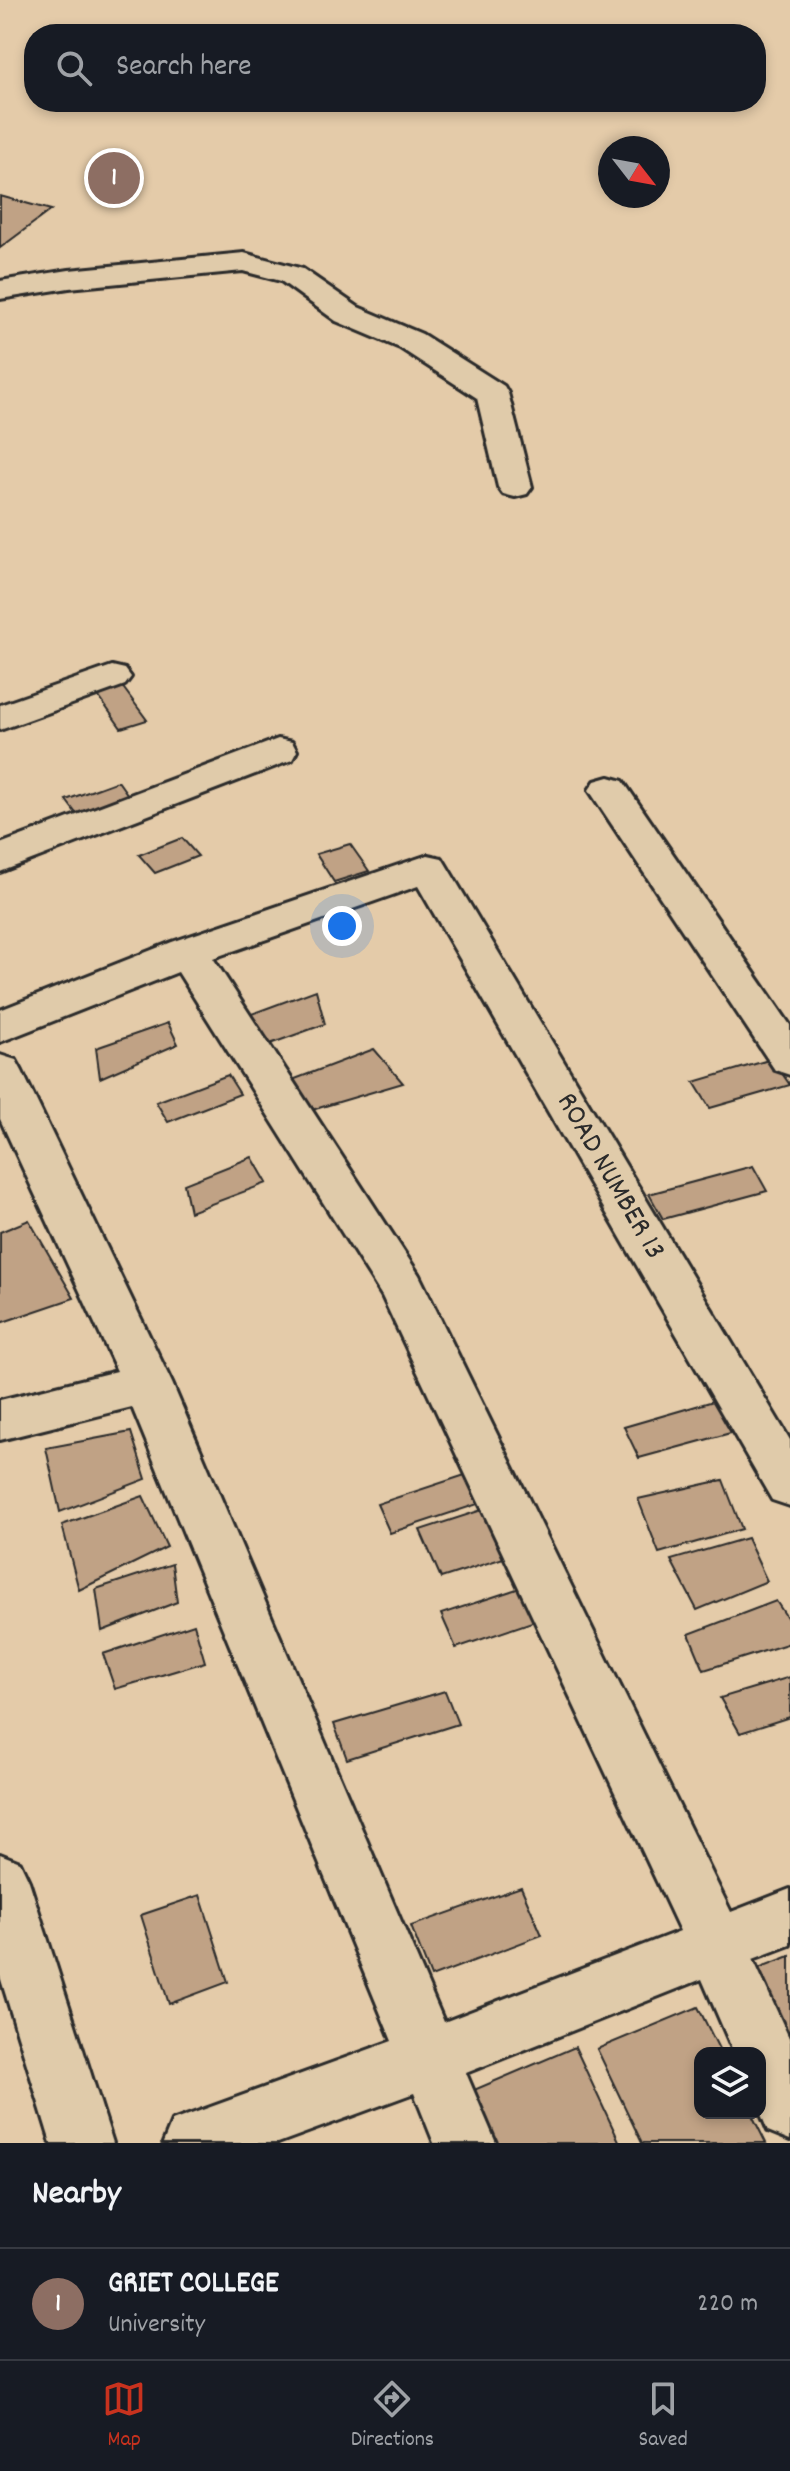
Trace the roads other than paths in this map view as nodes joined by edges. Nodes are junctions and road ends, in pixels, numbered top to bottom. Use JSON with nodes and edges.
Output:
{"nodes":[{"id":1,"x":0,"y":290,"type":"edge"},
{"id":2,"x":515,"y":487,"type":"dead end"},
{"id":3,"x":112,"y":677,"type":"dead end"},
{"id":4,"x":0,"y":718,"type":"edge"},
{"id":5,"x":278,"y":751,"type":"dead end"},
{"id":6,"x":609,"y":790,"type":"dead end"},
{"id":7,"x":0,"y":859,"type":"edge"},
{"id":8,"x":187,"y":952,"type":"junction"},
{"id":9,"x":0,"y":1027,"type":"edge"},
{"id":10,"x":790,"y":1059,"type":"edge"},
{"id":11,"x":0,"y":1071,"type":"edge"},
{"id":12,"x":147,"y":1383,"type":"junction"},
{"id":13,"x":0,"y":1420,"type":"edge"},
{"id":14,"x":790,"y":1485,"type":"edge"},
{"id":15,"x":0,"y":1881,"type":"edge"},
{"id":16,"x":790,"y":1917,"type":"edge"},
{"id":17,"x":717,"y":1946,"type":"junction"},
{"id":18,"x":430,"y":2057,"type":"junction"},
{"id":19,"x":790,"y":2109,"type":"edge"},
{"id":20,"x":82,"y":2143,"type":"edge"},
{"id":21,"x":194,"y":2143,"type":"edge"},
{"id":22,"x":465,"y":2143,"type":"edge"}],
"edges":[{"from":1,"to":2,"type":"street"},
{"from":3,"to":4,"type":"street"},
{"from":5,"to":7,"type":"street"},
{"from":6,"to":10,"type":"street"},
{"from":8,"to":9,"type":"street"},
{"from":8,"to":14,"type":"street","name":"ROAD NUMBER 13"},
{"from":8,"to":17,"type":"street"},
{"from":11,"to":12,"type":"street"},
{"from":12,"to":13,"type":"street"},
{"from":12,"to":18,"type":"street"},
{"from":15,"to":20,"type":"street"},
{"from":16,"to":17,"type":"street"},
{"from":17,"to":18,"type":"street"},
{"from":17,"to":19,"type":"street"},
{"from":18,"to":21,"type":"street"},
{"from":18,"to":22,"type":"street"}]}
